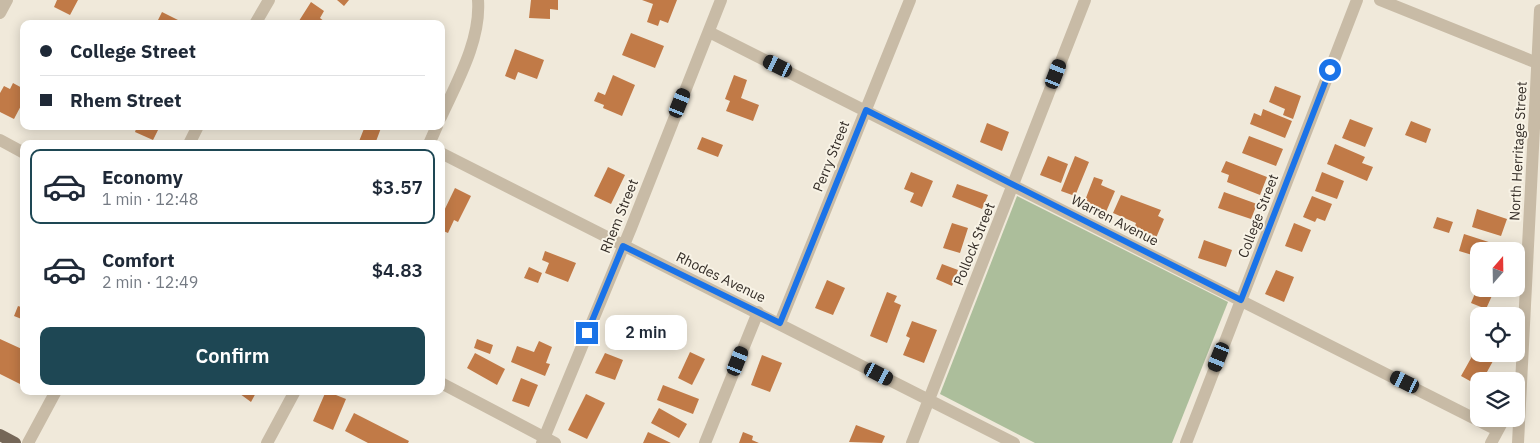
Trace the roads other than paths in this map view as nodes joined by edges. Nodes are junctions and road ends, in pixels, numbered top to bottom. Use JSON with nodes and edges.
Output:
{"nodes":[{"id":1,"x":7,"y":0,"type":"edge"},
{"id":2,"x":478,"y":0,"type":"edge"},
{"id":3,"x":721,"y":0,"type":"edge"},
{"id":4,"x":910,"y":0,"type":"edge"},
{"id":5,"x":1085,"y":0,"type":"edge"},
{"id":6,"x":1357,"y":0,"type":"edge"},
{"id":7,"x":1380,"y":0,"type":"edge"},
{"id":8,"x":266,"y":1,"type":"edge"},
{"id":9,"x":1540,"y":10,"type":"edge"},
{"id":10,"x":0,"y":13,"type":"edge"},
{"id":11,"x":256,"y":20,"type":"edge"},
{"id":12,"x":709,"y":32,"type":"junction"},
{"id":13,"x":1537,"y":63,"type":"junction"},
{"id":14,"x":445,"y":108,"type":"edge"},
{"id":15,"x":866,"y":110,"type":"junction"},
{"id":16,"x":1537,"y":128,"type":"edge"},
{"id":17,"x":0,"y":140,"type":"edge"},
{"id":18,"x":20,"y":152,"type":"edge"},
{"id":19,"x":445,"y":155,"type":"edge"},
{"id":20,"x":1013,"y":185,"type":"junction"},
{"id":21,"x":623,"y":246,"type":"junction"},
{"id":22,"x":1241,"y":300,"type":"junction"},
{"id":23,"x":758,"y":312,"type":"junction"},
{"id":24,"x":780,"y":323,"type":"junction"},
{"id":25,"x":1519,"y":372,"type":"edge"},
{"id":26,"x":445,"y":384,"type":"edge"},
{"id":27,"x":54,"y":395,"type":"edge"},
{"id":28,"x":293,"y":395,"type":"edge"},
{"id":29,"x":928,"y":400,"type":"junction"},
{"id":30,"x":1470,"y":410,"type":"edge"},
{"id":31,"x":1499,"y":427,"type":"edge"},
{"id":32,"x":1518,"y":427,"type":"edge"},
{"id":33,"x":0,"y":435,"type":"edge"},
{"id":34,"x":547,"y":441,"type":"edge"},
{"id":35,"x":15,"y":443,"type":"edge"},
{"id":36,"x":28,"y":443,"type":"edge"},
{"id":37,"x":267,"y":443,"type":"edge"},
{"id":38,"x":705,"y":443,"type":"edge"},
{"id":39,"x":912,"y":443,"type":"edge"},
{"id":40,"x":1014,"y":443,"type":"edge"},
{"id":41,"x":1186,"y":443,"type":"edge"},
{"id":42,"x":1491,"y":443,"type":"edge"},
{"id":43,"x":1518,"y":443,"type":"edge"}],
"edges":[{"from":1,"to":10,"type":"street"},
{"from":2,"to":14,"type":"street"},
{"from":3,"to":12,"type":"street","name":"Rhem Street"},
{"from":4,"to":15,"type":"street","name":"Perry Street"},
{"from":5,"to":20,"type":"street","name":"Pollock Street"},
{"from":6,"to":22,"type":"street","name":"College Street"},
{"from":7,"to":13,"type":"street"},
{"from":8,"to":11,"type":"street"},
{"from":9,"to":13,"type":"street","name":"North Herritage Street"},
{"from":12,"to":15,"type":"street","name":"Warren Avenue"},
{"from":12,"to":21,"type":"street","name":"Rhem Street"},
{"from":13,"to":16,"type":"street","name":"North Herritage Street"},
{"from":15,"to":20,"type":"street","name":"Warren Avenue"},
{"from":15,"to":24,"type":"street","name":"Perry Street"},
{"from":16,"to":25,"type":"street","name":"North Herritage Street"},
{"from":17,"to":18,"type":"street"},
{"from":19,"to":21,"type":"street","name":"Rhodes Avenue"},
{"from":20,"to":22,"type":"street","name":"Warren Avenue"},
{"from":20,"to":29,"type":"street","name":"Pollock Street"},
{"from":21,"to":23,"type":"street","name":"Rhodes Avenue"},
{"from":21,"to":34,"type":"street","name":"Rhem Street"},
{"from":22,"to":30,"type":"street","name":"Warren Avenue"},
{"from":22,"to":41,"type":"street","name":"College Street"},
{"from":23,"to":24,"type":"street","name":"Rhodes Avenue"},
{"from":23,"to":38,"type":"street"},
{"from":24,"to":29,"type":"street","name":"Rhodes Avenue"},
{"from":26,"to":34,"type":"street"},
{"from":27,"to":36,"type":"street"},
{"from":28,"to":37,"type":"street"},
{"from":29,"to":39,"type":"street","name":"Pollock Street"},
{"from":29,"to":40,"type":"street","name":"Rhodes Avenue"},
{"from":31,"to":42,"type":"street"},
{"from":32,"to":43,"type":"street","name":"North Herritage Street"},
{"from":33,"to":35,"type":"main road"}]}
